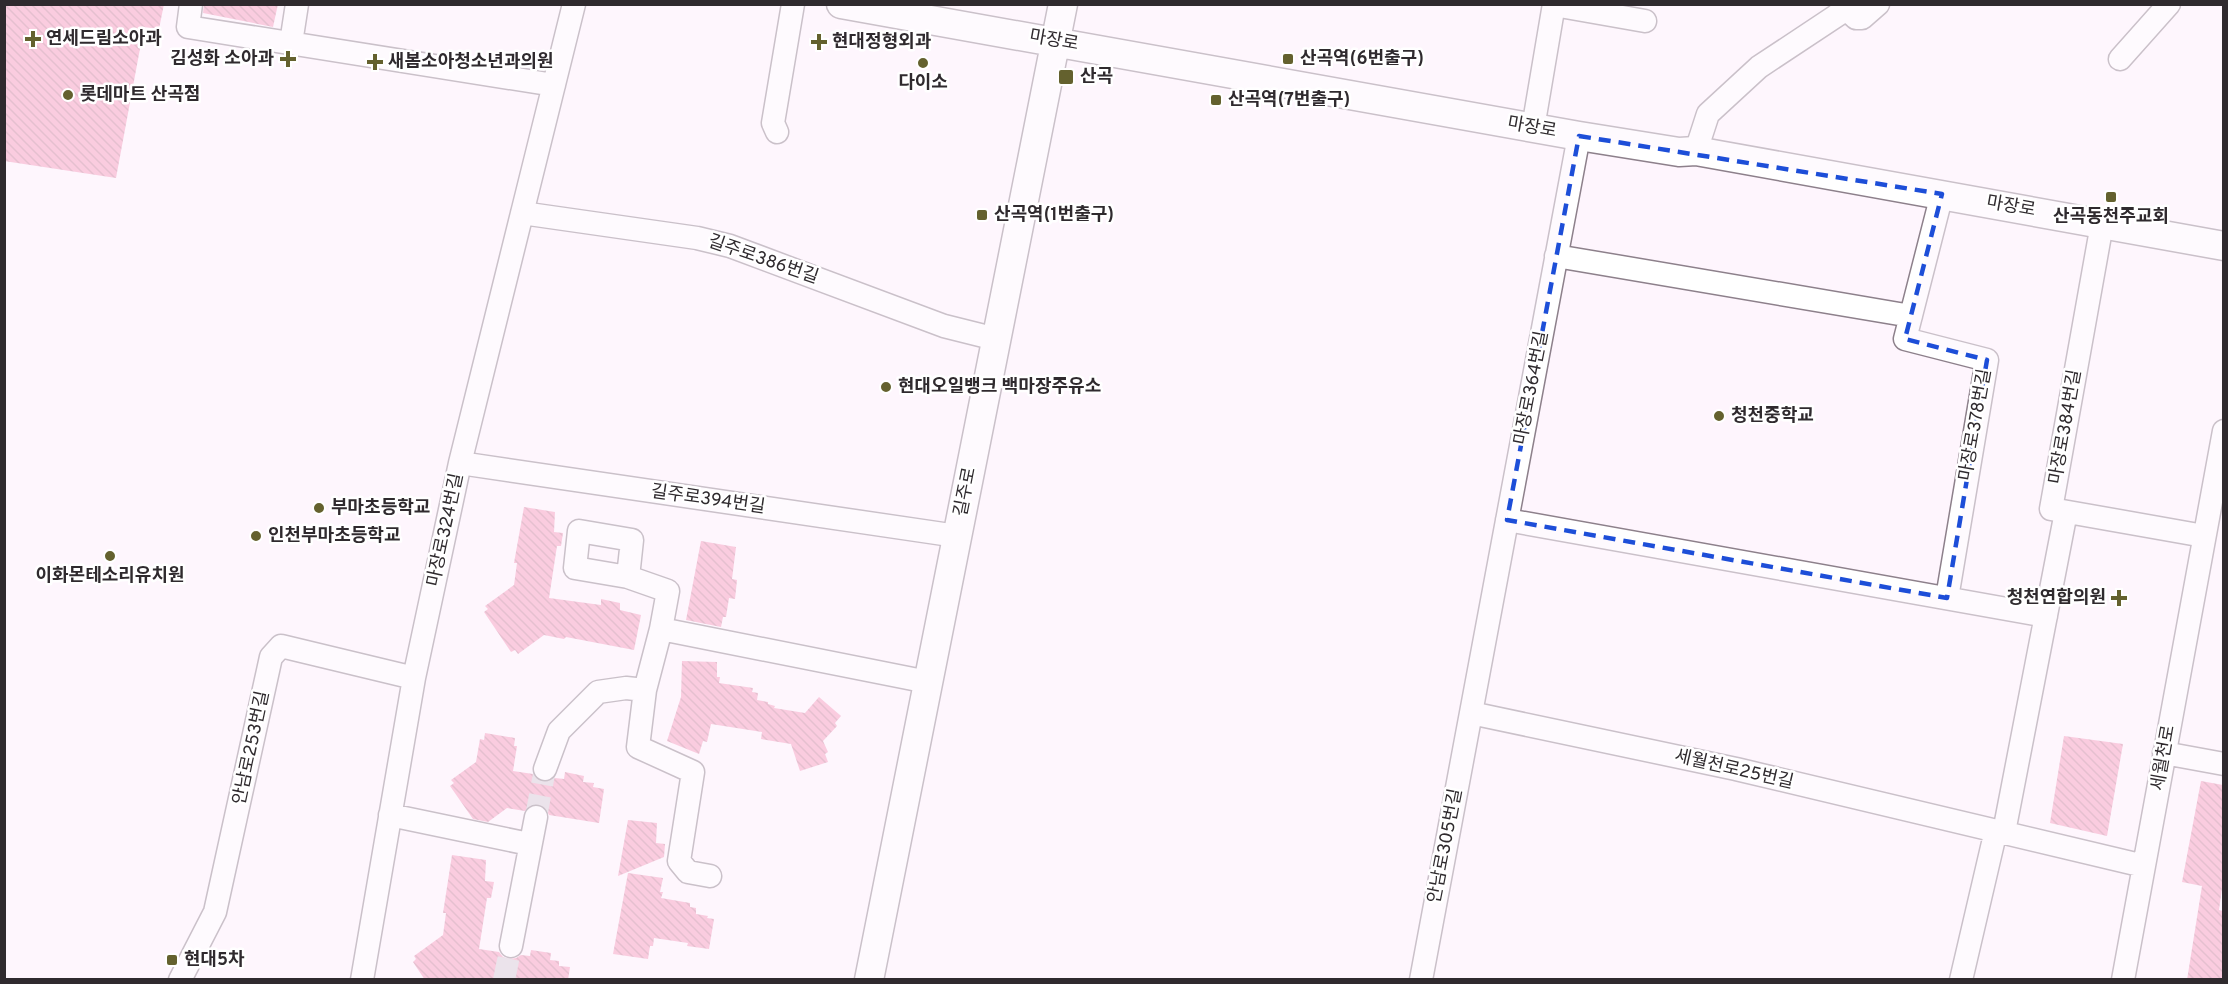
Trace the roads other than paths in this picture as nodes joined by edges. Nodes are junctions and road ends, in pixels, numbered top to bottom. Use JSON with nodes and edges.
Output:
{"nodes":[{"id":1,"x":191,"y":4,"type":"edge"},
{"id":2,"x":297,"y":4,"type":"edge"},
{"id":3,"x":574,"y":4,"type":"edge"},
{"id":4,"x":793,"y":4,"type":"edge"},
{"id":5,"x":841,"y":4,"type":"edge"},
{"id":6,"x":1063,"y":4,"type":"edge"},
{"id":7,"x":1878,"y":4,"type":"edge"},
{"id":8,"x":2169,"y":4,"type":"edge"},
{"id":9,"x":1554,"y":5,"type":"edge"},
{"id":10,"x":1843,"y":7,"type":"edge"},
{"id":11,"x":1645,"y":21,"type":"dead end"},
{"id":12,"x":1055,"y":42,"type":"junction"},
{"id":13,"x":291,"y":43,"type":"junction"},
{"id":14,"x":2120,"y":59,"type":"dead end"},
{"id":15,"x":554,"y":85,"type":"junction"},
{"id":16,"x":1533,"y":128,"type":"junction"},
{"id":17,"x":777,"y":132,"type":"dead end"},
{"id":18,"x":1579,"y":136,"type":"junction"},
{"id":19,"x":1696,"y":151,"type":"junction"},
{"id":20,"x":1942,"y":195,"type":"junction"},
{"id":21,"x":522,"y":213,"type":"junction"},
{"id":22,"x":2102,"y":224,"type":"junction"},
{"id":23,"x":2223,"y":246,"type":"edge"},
{"id":24,"x":1556,"y":256,"type":"junction"},
{"id":25,"x":1911,"y":316,"type":"junction"},
{"id":26,"x":996,"y":339,"type":"junction"},
{"id":27,"x":2223,"y":431,"type":"edge"},
{"id":28,"x":460,"y":463,"type":"junction"},
{"id":29,"x":2217,"y":502,"type":"edge"},
{"id":30,"x":2067,"y":512,"type":"junction"},
{"id":31,"x":1507,"y":520,"type":"junction"},
{"id":32,"x":957,"y":536,"type":"junction"},
{"id":33,"x":2204,"y":536,"type":"junction"},
{"id":34,"x":628,"y":578,"type":"dead end"},
{"id":35,"x":1947,"y":598,"type":"junction"},
{"id":36,"x":2046,"y":616,"type":"junction"},
{"id":37,"x":661,"y":629,"type":"junction"},
{"id":38,"x":414,"y":678,"type":"junction"},
{"id":39,"x":928,"y":682,"type":"junction"},
{"id":40,"x":645,"y":690,"type":"junction"},
{"id":41,"x":1471,"y":713,"type":"junction"},
{"id":42,"x":2164,"y":753,"type":"junction"},
{"id":43,"x":2223,"y":764,"type":"edge"},
{"id":44,"x":546,"y":769,"type":"tunnel mouth"},
{"id":45,"x":390,"y":815,"type":"junction"},
{"id":46,"x":536,"y":818,"type":"tunnel mouth"},
{"id":47,"x":2000,"y":831,"type":"junction"},
{"id":48,"x":529,"y":844,"type":"junction"},
{"id":49,"x":2144,"y":866,"type":"junction"},
{"id":50,"x":711,"y":876,"type":"dead end"},
{"id":51,"x":510,"y":946,"type":"tunnel mouth"},
{"id":52,"x":180,"y":980,"type":"edge"},
{"id":53,"x":362,"y":980,"type":"edge"},
{"id":54,"x":868,"y":980,"type":"edge"},
{"id":55,"x":1421,"y":980,"type":"edge"},
{"id":56,"x":1961,"y":980,"type":"edge"},
{"id":57,"x":2123,"y":980,"type":"edge"}],
"edges":[{"from":1,"to":13,"type":"street"},
{"from":2,"to":13,"type":"street"},
{"from":3,"to":15,"type":"street","name":"마장로324번길"},
{"from":4,"to":17,"type":"street"},
{"from":5,"to":12,"type":"main road","name":"마장로"},
{"from":6,"to":12,"type":"main road","name":"길주로"},
{"from":7,"to":10,"type":"street"},
{"from":8,"to":14,"type":"street"},
{"from":9,"to":11,"type":"street"},
{"from":9,"to":16,"type":"street"},
{"from":10,"to":19,"type":"street"},
{"from":12,"to":16,"type":"main road","name":"마장로"},
{"from":12,"to":26,"type":"main road","name":"길주로"},
{"from":13,"to":15,"type":"street"},
{"from":15,"to":21,"type":"street","name":"마장로324번길"},
{"from":16,"to":18,"type":"main road","name":"마장로"},
{"from":18,"to":19,"type":"main road","name":"마장로"},
{"from":18,"to":24,"type":"street","name":"마장로364번길"},
{"from":19,"to":20,"type":"main road","name":"마장로"},
{"from":20,"to":22,"type":"main road","name":"마장로"},
{"from":20,"to":25,"type":"street","name":"마장로378번길"},
{"from":21,"to":26,"type":"street","name":"길주로386번길"},
{"from":21,"to":28,"type":"street","name":"마장로324번길"},
{"from":22,"to":23,"type":"main road","name":"마장로"},
{"from":22,"to":30,"type":"street","name":"마장로384번길"},
{"from":24,"to":25,"type":"street"},
{"from":24,"to":31,"type":"street","name":"마장로364번길"},
{"from":25,"to":35,"type":"street","name":"마장로378번길"},
{"from":26,"to":32,"type":"main road","name":"길주로"},
{"from":27,"to":29,"type":"street","name":"세월천로"},
{"from":28,"to":32,"type":"street","name":"길주로394번길"},
{"from":28,"to":38,"type":"street","name":"마장로324번길"},
{"from":29,"to":33,"type":"street","name":"세월천로"},
{"from":30,"to":33,"type":"street"},
{"from":30,"to":36,"type":"street","name":"마장로384번길"},
{"from":31,"to":35,"type":"street"},
{"from":31,"to":41,"type":"street","name":"마장로364번길"},
{"from":32,"to":39,"type":"main road","name":"길주로"},
{"from":33,"to":42,"type":"street","name":"세월천로"},
{"from":34,"to":37,"type":"street"},
{"from":35,"to":36,"type":"street"},
{"from":36,"to":47,"type":"street","name":"마장로384번길"},
{"from":37,"to":39,"type":"street"},
{"from":37,"to":40,"type":"street"},
{"from":38,"to":45,"type":"street","name":"마장로324번길"},
{"from":38,"to":52,"type":"street","name":"안남로253번길"},
{"from":39,"to":54,"type":"main road","name":"길주로"},
{"from":40,"to":44,"type":"street"},
{"from":40,"to":50,"type":"street"},
{"from":41,"to":47,"type":"street","name":"세월천로25번길"},
{"from":41,"to":55,"type":"street","name":"안남로305번길"},
{"from":42,"to":43,"type":"street"},
{"from":42,"to":49,"type":"street","name":"세월천로"},
{"from":45,"to":48,"type":"street"},
{"from":45,"to":53,"type":"street","name":"마장로324번길"},
{"from":46,"to":48,"type":"street"},
{"from":47,"to":49,"type":"street","name":"세월천로25번길"},
{"from":47,"to":56,"type":"street"},
{"from":48,"to":51,"type":"street"},
{"from":49,"to":57,"type":"street","name":"세월천로"}]}
